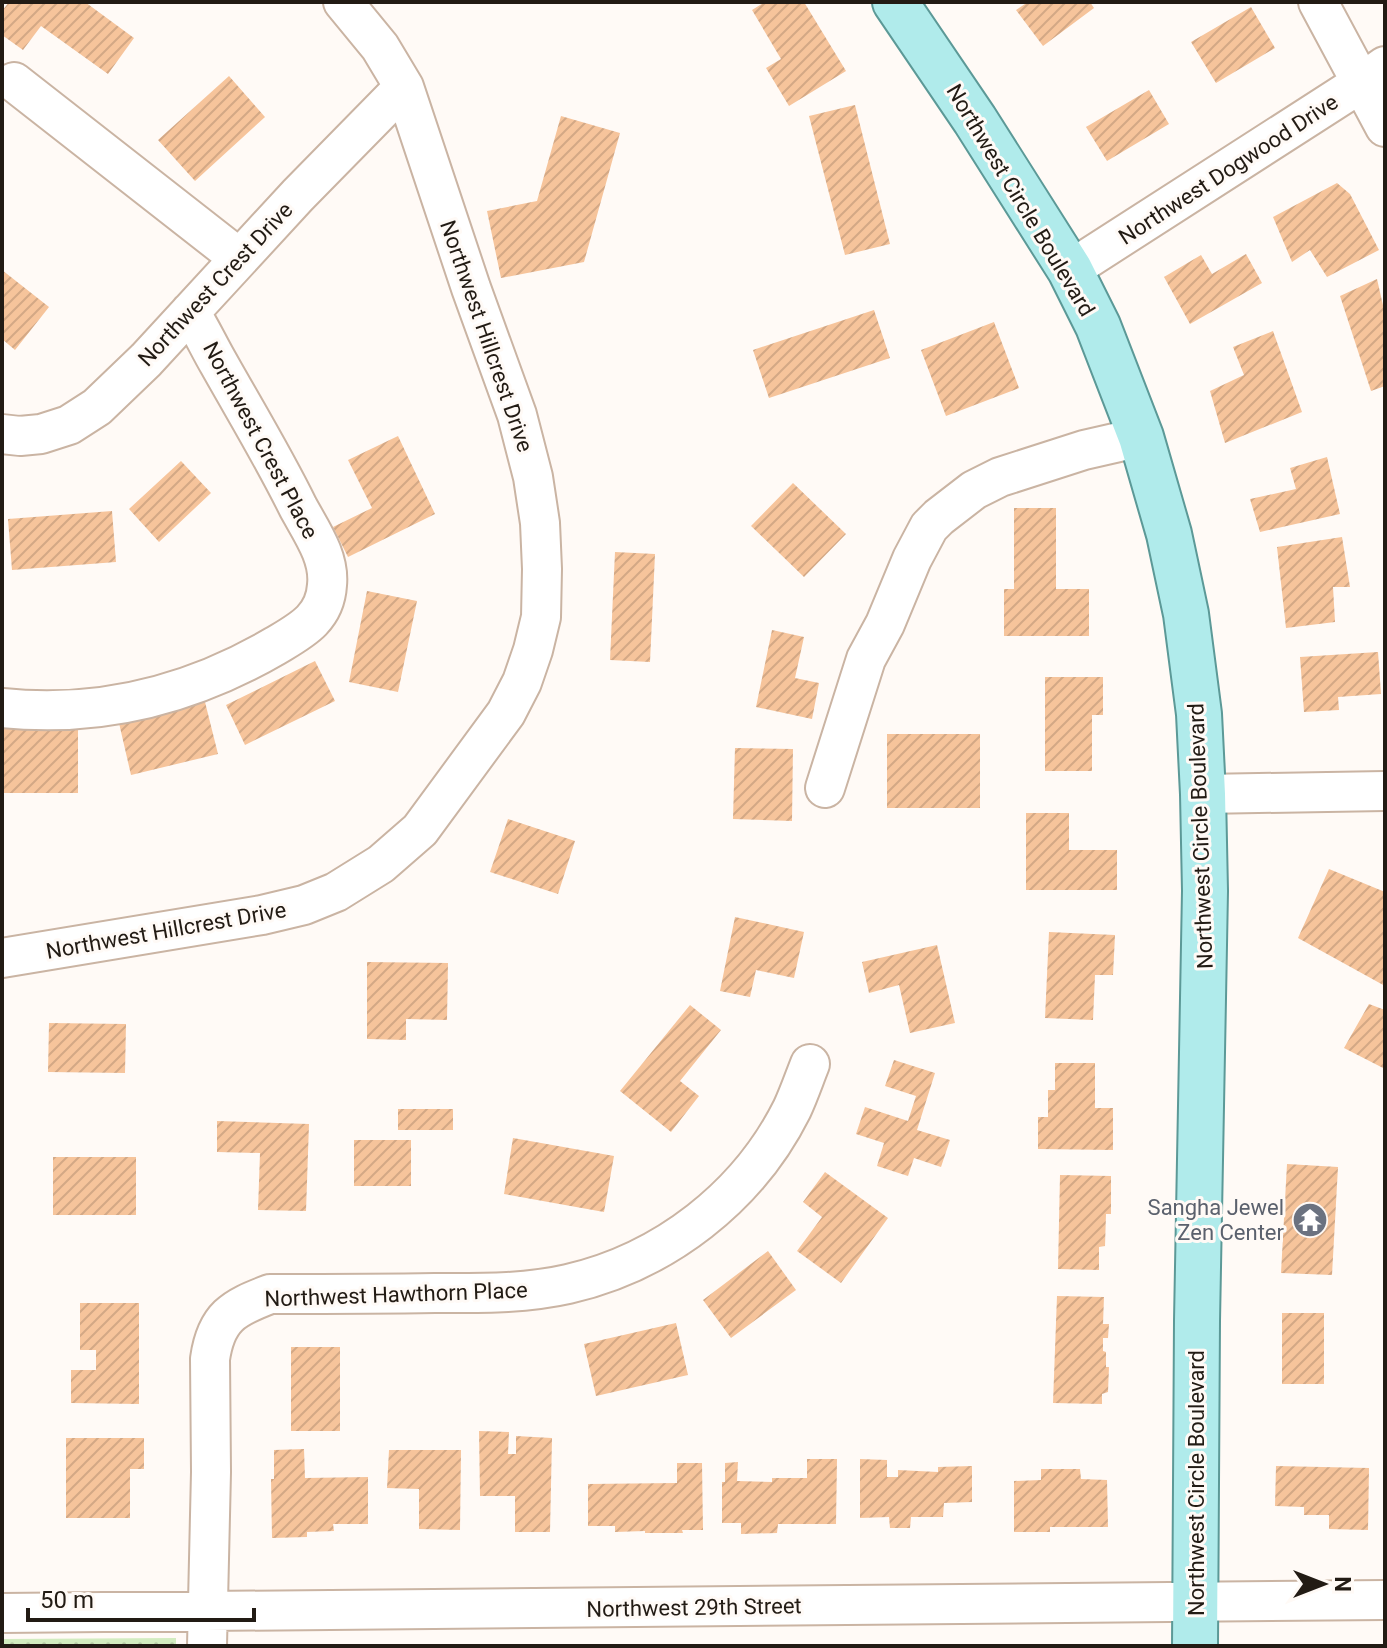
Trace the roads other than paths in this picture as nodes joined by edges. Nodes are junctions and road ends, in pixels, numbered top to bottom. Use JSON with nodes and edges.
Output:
{"nodes":[{"id":1,"x":343,"y":2,"type":"edge"},
{"id":2,"x":895,"y":2,"type":"edge"},
{"id":3,"x":1318,"y":2,"type":"edge"},
{"id":4,"x":1373,"y":74,"type":"edge"},
{"id":5,"x":14,"y":82,"type":"dead end"},
{"id":6,"x":404,"y":87,"type":"junction"},
{"id":7,"x":1385,"y":127,"type":"edge"},
{"id":8,"x":239,"y":258,"type":"junction"},
{"id":9,"x":1070,"y":270,"type":"junction"},
{"id":10,"x":190,"y":312,"type":"junction"},
{"id":11,"x":2,"y":434,"type":"edge"},
{"id":12,"x":1141,"y":437,"type":"junction"},
{"id":13,"x":2,"y":708,"type":"edge"},
{"id":14,"x":825,"y":788,"type":"dead end"},
{"id":15,"x":1385,"y":791,"type":"edge"},
{"id":16,"x":1203,"y":794,"type":"junction"},
{"id":17,"x":2,"y":958,"type":"edge"},
{"id":18,"x":810,"y":1064,"type":"dead end"},
{"id":19,"x":1385,"y":1600,"type":"edge"},
{"id":20,"x":1196,"y":1603,"type":"junction"},
{"id":21,"x":2,"y":1613,"type":"edge"},
{"id":22,"x":207,"y":1629,"type":"edge"},
{"id":23,"x":1195,"y":1646,"type":"edge"}],
"edges":[{"from":1,"to":6,"type":"street","name":"Northwest Hillcrest Drive"},
{"from":2,"to":9,"type":"main road","name":"Northwest Circle Boulevard"},
{"from":3,"to":4,"type":"street"},
{"from":4,"to":7,"type":"street"},
{"from":4,"to":9,"type":"street","name":"Northwest Dogwood Drive"},
{"from":5,"to":8,"type":"street"},
{"from":6,"to":8,"type":"street","name":"Northwest Crest Drive"},
{"from":6,"to":17,"type":"street","name":"Northwest Hillcrest Drive"},
{"from":8,"to":10,"type":"street","name":"Northwest Crest Drive"},
{"from":9,"to":12,"type":"main road","name":"Northwest Circle Boulevard"},
{"from":10,"to":11,"type":"street","name":"Northwest Crest Drive"},
{"from":10,"to":13,"type":"street","name":"Northwest Crest Place"},
{"from":12,"to":14,"type":"street"},
{"from":12,"to":16,"type":"main road","name":"Northwest Circle Boulevard"},
{"from":15,"to":16,"type":"street"},
{"from":16,"to":20,"type":"main road","name":"Northwest Circle Boulevard"},
{"from":18,"to":22,"type":"street","name":"Northwest Hawthorn Place"},
{"from":19,"to":20,"type":"street","name":"Northwest 29th Street"},
{"from":20,"to":22,"type":"street","name":"Northwest 29th Street"},
{"from":20,"to":23,"type":"main road","name":"Northwest Circle Boulevard"},
{"from":21,"to":22,"type":"street","name":"Northwest 29th Street"}]}
